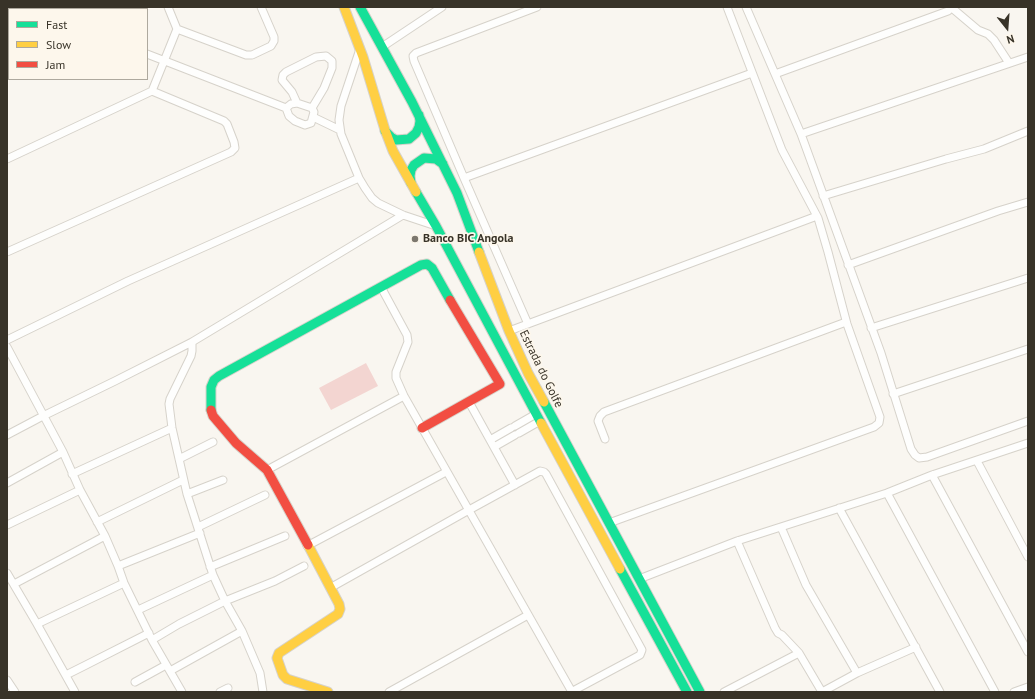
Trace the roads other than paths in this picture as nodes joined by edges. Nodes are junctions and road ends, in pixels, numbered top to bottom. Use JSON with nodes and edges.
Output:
{"nodes":[{"id":1,"x":168,"y":7,"type":"edge"},
{"id":2,"x":261,"y":7,"type":"edge"},
{"id":3,"x":344,"y":7,"type":"edge"},
{"id":4,"x":360,"y":7,"type":"edge"},
{"id":5,"x":442,"y":7,"type":"edge"},
{"id":6,"x":537,"y":7,"type":"edge"},
{"id":7,"x":727,"y":7,"type":"edge"},
{"id":8,"x":952,"y":7,"type":"edge"},
{"id":9,"x":749,"y":8,"type":"edge"},
{"id":10,"x":177,"y":29,"type":"junction"},
{"id":11,"x":382,"y":47,"type":"junction"},
{"id":12,"x":362,"y":53,"type":"junction"},
{"id":13,"x":148,"y":54,"type":"edge"},
{"id":14,"x":1028,"y":57,"type":"edge"},
{"id":15,"x":164,"y":61,"type":"junction"},
{"id":16,"x":1010,"y":63,"type":"junction"},
{"id":17,"x":752,"y":73,"type":"junction"},
{"id":18,"x":775,"y":74,"type":"junction"},
{"id":19,"x":152,"y":91,"type":"junction"},
{"id":20,"x":297,"y":103,"type":"junction"},
{"id":21,"x":286,"y":108,"type":"junction"},
{"id":22,"x":312,"y":108,"type":"junction"},
{"id":23,"x":419,"y":115,"type":"junction"},
{"id":24,"x":313,"y":117,"type":"junction"},
{"id":25,"x":340,"y":130,"type":"junction"},
{"id":26,"x":385,"y":130,"type":"junction"},
{"id":27,"x":1028,"y":131,"type":"edge"},
{"id":28,"x":801,"y":134,"type":"junction"},
{"id":29,"x":7,"y":159,"type":"edge"},
{"id":30,"x":443,"y":164,"type":"junction"},
{"id":31,"x":359,"y":178,"type":"junction"},
{"id":32,"x":464,"y":178,"type":"junction"},
{"id":33,"x":412,"y":185,"type":"junction"},
{"id":34,"x":823,"y":196,"type":"junction"},
{"id":35,"x":1028,"y":202,"type":"edge"},
{"id":36,"x":403,"y":215,"type":"junction"},
{"id":37,"x":817,"y":216,"type":"junction"},
{"id":38,"x":436,"y":226,"type":"junction"},
{"id":39,"x":7,"y":252,"type":"edge"},
{"id":40,"x":848,"y":265,"type":"junction"},
{"id":41,"x":1028,"y":278,"type":"edge"},
{"id":42,"x":381,"y":287,"type":"junction"},
{"id":43,"x":846,"y":322,"type":"junction"},
{"id":44,"x":528,"y":324,"type":"junction"},
{"id":45,"x":871,"y":328,"type":"junction"},
{"id":46,"x":509,"y":331,"type":"junction"},
{"id":47,"x":7,"y":340,"type":"edge"},
{"id":48,"x":192,"y":342,"type":"junction"},
{"id":49,"x":7,"y":347,"type":"edge"},
{"id":50,"x":1028,"y":349,"type":"edge"},
{"id":51,"x":894,"y":394,"type":"junction"},
{"id":52,"x":404,"y":396,"type":"junction"},
{"id":53,"x":469,"y":402,"type":"junction"},
{"id":54,"x":44,"y":416,"type":"junction"},
{"id":55,"x":538,"y":417,"type":"junction"},
{"id":56,"x":1028,"y":421,"type":"edge"},
{"id":57,"x":172,"y":428,"type":"junction"},
{"id":58,"x":422,"y":428,"type":"junction"},
{"id":59,"x":7,"y":435,"type":"edge"},
{"id":60,"x":605,"y":439,"type":"dead end"},
{"id":61,"x":490,"y":440,"type":"junction"},
{"id":62,"x":213,"y":442,"type":"dead end"},
{"id":63,"x":1027,"y":446,"type":"edge"},
{"id":64,"x":494,"y":448,"type":"junction"},
{"id":65,"x":63,"y":452,"type":"junction"},
{"id":66,"x":179,"y":459,"type":"junction"},
{"id":67,"x":977,"y":461,"type":"junction"},
{"id":68,"x":267,"y":470,"type":"junction"},
{"id":69,"x":446,"y":472,"type":"junction"},
{"id":70,"x":72,"y":474,"type":"junction"},
{"id":71,"x":932,"y":475,"type":"junction"},
{"id":72,"x":183,"y":480,"type":"junction"},
{"id":73,"x":223,"y":480,"type":"dead end"},
{"id":74,"x":7,"y":483,"type":"edge"},
{"id":75,"x":515,"y":485,"type":"junction"},
{"id":76,"x":80,"y":490,"type":"junction"},
{"id":77,"x":887,"y":493,"type":"junction"},
{"id":78,"x":187,"y":494,"type":"junction"},
{"id":79,"x":265,"y":495,"type":"dead end"},
{"id":80,"x":839,"y":508,"type":"junction"},
{"id":81,"x":469,"y":510,"type":"junction"},
{"id":82,"x":97,"y":522,"type":"junction"},
{"id":83,"x":609,"y":523,"type":"junction"},
{"id":84,"x":7,"y":525,"type":"edge"},
{"id":85,"x":781,"y":527,"type":"junction"},
{"id":86,"x":198,"y":530,"type":"junction"},
{"id":87,"x":105,"y":536,"type":"junction"},
{"id":88,"x":285,"y":536,"type":"dead end"},
{"id":89,"x":737,"y":541,"type":"junction"},
{"id":90,"x":307,"y":546,"type":"junction"},
{"id":91,"x":1028,"y":557,"type":"edge"},
{"id":92,"x":118,"y":566,"type":"junction"},
{"id":93,"x":304,"y":566,"type":"dead end"},
{"id":94,"x":210,"y":567,"type":"junction"},
{"id":95,"x":7,"y":573,"type":"edge"},
{"id":96,"x":213,"y":575,"type":"junction"},
{"id":97,"x":639,"y":579,"type":"junction"},
{"id":98,"x":124,"y":583,"type":"junction"},
{"id":99,"x":14,"y":584,"type":"junction"},
{"id":100,"x":330,"y":588,"type":"junction"},
{"id":101,"x":225,"y":601,"type":"junction"},
{"id":102,"x":138,"y":610,"type":"junction"},
{"id":103,"x":528,"y":615,"type":"junction"},
{"id":104,"x":37,"y":624,"type":"junction"},
{"id":105,"x":242,"y":631,"type":"junction"},
{"id":106,"x":150,"y":636,"type":"junction"},
{"id":107,"x":916,"y":647,"type":"junction"},
{"id":108,"x":1028,"y":652,"type":"edge"},
{"id":109,"x":799,"y":653,"type":"junction"},
{"id":110,"x":168,"y":668,"type":"junction"},
{"id":111,"x":857,"y":673,"type":"junction"},
{"id":112,"x":66,"y":676,"type":"junction"},
{"id":113,"x":7,"y":680,"type":"edge"},
{"id":114,"x":135,"y":682,"type":"dead end"},
{"id":115,"x":1028,"y":687,"type":"edge"},
{"id":116,"x":228,"y":688,"type":"dead end"},
{"id":117,"x":15,"y":692,"type":"edge"},
{"id":118,"x":75,"y":692,"type":"edge"},
{"id":119,"x":182,"y":692,"type":"edge"},
{"id":120,"x":220,"y":692,"type":"edge"},
{"id":121,"x":264,"y":692,"type":"edge"},
{"id":122,"x":328,"y":692,"type":"edge"},
{"id":123,"x":389,"y":692,"type":"edge"},
{"id":124,"x":572,"y":692,"type":"edge"},
{"id":125,"x":687,"y":692,"type":"edge"},
{"id":126,"x":700,"y":692,"type":"edge"},
{"id":127,"x":724,"y":692,"type":"edge"},
{"id":128,"x":940,"y":692,"type":"edge"},
{"id":129,"x":995,"y":692,"type":"edge"},
{"id":130,"x":1014,"y":692,"type":"edge"}],
"edges":[{"from":1,"to":10,"type":"street"},
{"from":2,"to":10,"type":"street"},
{"from":3,"to":12,"type":"main road","name":"Estrada do Golfe"},
{"from":4,"to":11,"type":"main road","name":"Estrada do Golfe"},
{"from":5,"to":11,"type":"street"},
{"from":6,"to":32,"type":"street"},
{"from":7,"to":17,"type":"street"},
{"from":8,"to":16,"type":"street"},
{"from":8,"to":18,"type":"street"},
{"from":9,"to":18,"type":"street"},
{"from":10,"to":15,"type":"street"},
{"from":11,"to":23,"type":"main road","name":"Estrada do Golfe"},
{"from":12,"to":25,"type":"street"},
{"from":12,"to":26,"type":"main road","name":"Estrada do Golfe"},
{"from":13,"to":15,"type":"street"},
{"from":14,"to":16,"type":"street"},
{"from":15,"to":19,"type":"street"},
{"from":15,"to":21,"type":"street"},
{"from":16,"to":28,"type":"street"},
{"from":17,"to":32,"type":"street"},
{"from":17,"to":37,"type":"street"},
{"from":18,"to":28,"type":"street"},
{"from":19,"to":29,"type":"street"},
{"from":19,"to":39,"type":"street"},
{"from":20,"to":21,"type":"street"},
{"from":20,"to":22,"type":"street"},
{"from":20,"to":22,"type":"street"},
{"from":21,"to":24,"type":"street"},
{"from":22,"to":24,"type":"street"},
{"from":23,"to":26,"type":"main road"},
{"from":23,"to":30,"type":"main road","name":"Estrada do Golfe"},
{"from":24,"to":25,"type":"street"},
{"from":25,"to":31,"type":"street"},
{"from":26,"to":33,"type":"main road","name":"Estrada do Golfe"},
{"from":27,"to":34,"type":"street"},
{"from":28,"to":34,"type":"street"},
{"from":30,"to":33,"type":"main road"},
{"from":30,"to":46,"type":"main road","name":"Estrada do Golfe"},
{"from":31,"to":36,"type":"street"},
{"from":31,"to":47,"type":"street"},
{"from":32,"to":44,"type":"street"},
{"from":33,"to":38,"type":"main road","name":"Estrada do Golfe"},
{"from":34,"to":40,"type":"street"},
{"from":35,"to":40,"type":"street"},
{"from":36,"to":38,"type":"street"},
{"from":36,"to":48,"type":"street"},
{"from":37,"to":43,"type":"street"},
{"from":37,"to":44,"type":"street"},
{"from":38,"to":55,"type":"main road","name":"Estrada do Golfe"},
{"from":40,"to":45,"type":"street"},
{"from":41,"to":45,"type":"street"},
{"from":42,"to":52,"type":"street"},
{"from":42,"to":53,"type":"main road"},
{"from":42,"to":68,"type":"main road"},
{"from":43,"to":60,"type":"street"},
{"from":43,"to":83,"type":"street"},
{"from":44,"to":46,"type":"street"},
{"from":45,"to":51,"type":"street"},
{"from":46,"to":83,"type":"main road","name":"Estrada do Golfe"},
{"from":48,"to":54,"type":"street"},
{"from":48,"to":57,"type":"street"},
{"from":49,"to":54,"type":"street"},
{"from":50,"to":51,"type":"street"},
{"from":51,"to":56,"type":"street"},
{"from":52,"to":58,"type":"street"},
{"from":52,"to":68,"type":"street"},
{"from":53,"to":58,"type":"main road"},
{"from":53,"to":61,"type":"street"},
{"from":54,"to":59,"type":"street"},
{"from":54,"to":65,"type":"street"},
{"from":55,"to":61,"type":"street"},
{"from":55,"to":64,"type":"street"},
{"from":55,"to":125,"type":"main road","name":"Estrada do Golfe"},
{"from":57,"to":66,"type":"street"},
{"from":57,"to":70,"type":"street"},
{"from":58,"to":69,"type":"street"},
{"from":61,"to":64,"type":"street"},
{"from":62,"to":66,"type":"street"},
{"from":63,"to":67,"type":"street"},
{"from":64,"to":75,"type":"street"},
{"from":65,"to":70,"type":"street"},
{"from":65,"to":74,"type":"street"},
{"from":66,"to":72,"type":"street"},
{"from":67,"to":71,"type":"street"},
{"from":67,"to":91,"type":"street"},
{"from":68,"to":90,"type":"main road"},
{"from":69,"to":81,"type":"street"},
{"from":69,"to":90,"type":"street"},
{"from":70,"to":76,"type":"street"},
{"from":71,"to":77,"type":"street"},
{"from":71,"to":108,"type":"street"},
{"from":72,"to":78,"type":"street"},
{"from":72,"to":82,"type":"street"},
{"from":73,"to":78,"type":"street"},
{"from":75,"to":81,"type":"street"},
{"from":75,"to":124,"type":"street"},
{"from":76,"to":82,"type":"street"},
{"from":76,"to":84,"type":"street"},
{"from":77,"to":80,"type":"street"},
{"from":77,"to":129,"type":"street"},
{"from":78,"to":86,"type":"street"},
{"from":79,"to":86,"type":"street"},
{"from":80,"to":85,"type":"street"},
{"from":80,"to":107,"type":"street"},
{"from":81,"to":100,"type":"street"},
{"from":81,"to":103,"type":"street"},
{"from":82,"to":87,"type":"street"},
{"from":83,"to":97,"type":"main road","name":"Estrada do Golfe"},
{"from":85,"to":89,"type":"street"},
{"from":85,"to":111,"type":"street"},
{"from":86,"to":92,"type":"street"},
{"from":86,"to":94,"type":"street"},
{"from":87,"to":92,"type":"street"},
{"from":87,"to":99,"type":"street"},
{"from":88,"to":94,"type":"street"},
{"from":89,"to":97,"type":"street"},
{"from":89,"to":109,"type":"street"},
{"from":90,"to":100,"type":"main road"},
{"from":92,"to":98,"type":"street"},
{"from":93,"to":101,"type":"street"},
{"from":94,"to":96,"type":"street"},
{"from":95,"to":99,"type":"street"},
{"from":96,"to":101,"type":"street"},
{"from":96,"to":102,"type":"street"},
{"from":97,"to":126,"type":"main road","name":"Estrada do Golfe"},
{"from":98,"to":102,"type":"street"},
{"from":98,"to":104,"type":"street"},
{"from":99,"to":104,"type":"street"},
{"from":100,"to":122,"type":"main road"},
{"from":101,"to":105,"type":"street"},
{"from":101,"to":106,"type":"street"},
{"from":102,"to":106,"type":"street"},
{"from":103,"to":123,"type":"street"},
{"from":103,"to":124,"type":"street"},
{"from":104,"to":112,"type":"street"},
{"from":105,"to":110,"type":"street"},
{"from":105,"to":121,"type":"street"},
{"from":106,"to":110,"type":"street"},
{"from":106,"to":112,"type":"street"},
{"from":107,"to":111,"type":"street"},
{"from":107,"to":128,"type":"street"},
{"from":109,"to":111,"type":"street"},
{"from":109,"to":127,"type":"street"},
{"from":110,"to":114,"type":"street"},
{"from":110,"to":119,"type":"street"},
{"from":112,"to":118,"type":"street"},
{"from":113,"to":117,"type":"street"},
{"from":115,"to":130,"type":"street"},
{"from":116,"to":120,"type":"street"}]}
